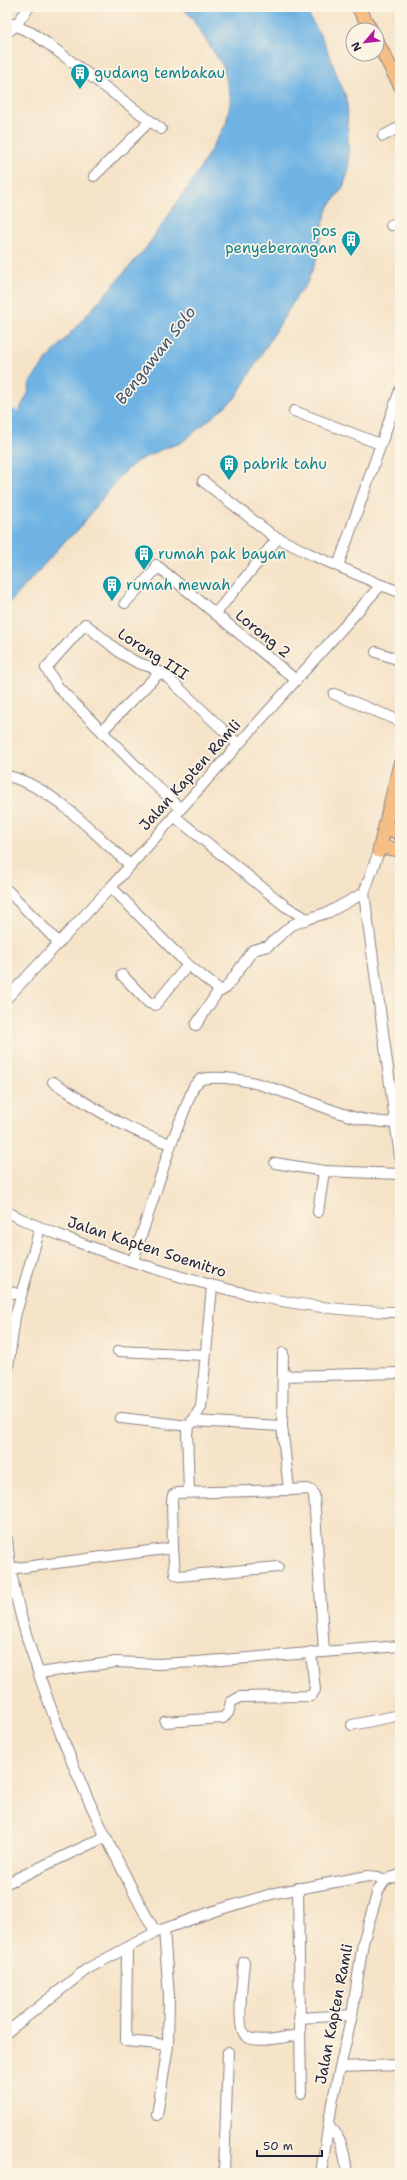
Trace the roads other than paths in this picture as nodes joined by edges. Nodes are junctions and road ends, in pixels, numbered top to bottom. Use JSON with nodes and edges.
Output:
{"nodes":[{"id":1,"x":29,"y":7,"type":"edge"},
{"id":2,"x":358,"y":7,"type":"edge"},
{"id":3,"x":366,"y":22,"type":"edge"},
{"id":4,"x":12,"y":23,"type":"edge"},
{"id":5,"x":7,"y":33,"type":"edge"},
{"id":6,"x":385,"y":57,"type":"edge"},
{"id":7,"x":400,"y":85,"type":"edge"},
{"id":8,"x":150,"y":121,"type":"junction"},
{"id":9,"x":400,"y":127,"type":"edge"},
{"id":10,"x":161,"y":129,"type":"dead end"},
{"id":11,"x":383,"y":136,"type":"dead end"},
{"id":12,"x":94,"y":176,"type":"dead end"},
{"id":13,"x":400,"y":390,"type":"edge"},
{"id":14,"x":294,"y":411,"type":"dead end"},
{"id":15,"x":380,"y":444,"type":"junction"},
{"id":16,"x":203,"y":481,"type":"dead end"},
{"id":17,"x":278,"y":538,"type":"junction"},
{"id":18,"x":338,"y":566,"type":"junction"},
{"id":19,"x":381,"y":585,"type":"junction"},
{"id":20,"x":400,"y":592,"type":"edge"},
{"id":21,"x":125,"y":604,"type":"dead end"},
{"id":22,"x":215,"y":614,"type":"junction"},
{"id":23,"x":376,"y":652,"type":"dead end"},
{"id":24,"x":400,"y":660,"type":"edge"},
{"id":25,"x":160,"y":672,"type":"junction"},
{"id":26,"x":296,"y":680,"type":"junction"},
{"id":27,"x":334,"y":694,"type":"dead end"},
{"id":28,"x":400,"y":722,"type":"edge"},
{"id":29,"x":102,"y":731,"type":"junction"},
{"id":30,"x":238,"y":744,"type":"junction"},
{"id":31,"x":400,"y":764,"type":"edge"},
{"id":32,"x":7,"y":776,"type":"edge"},
{"id":33,"x":177,"y":812,"type":"junction"},
{"id":34,"x":386,"y":827,"type":"junction"},
{"id":35,"x":400,"y":834,"type":"edge"},
{"id":36,"x":380,"y":849,"type":"junction"},
{"id":37,"x":400,"y":850,"type":"edge"},
{"id":38,"x":130,"y":865,"type":"junction"},
{"id":39,"x":111,"y":886,"type":"junction"},
{"id":40,"x":7,"y":890,"type":"edge"},
{"id":41,"x":364,"y":896,"type":"junction"},
{"id":42,"x":307,"y":919,"type":"junction"},
{"id":43,"x":58,"y":943,"type":"junction"},
{"id":44,"x":188,"y":965,"type":"junction"},
{"id":45,"x":122,"y":976,"type":"dead end"},
{"id":46,"x":219,"y":990,"type":"junction"},
{"id":47,"x":7,"y":998,"type":"edge"},
{"id":48,"x":196,"y":1025,"type":"dead end"},
{"id":49,"x":53,"y":1082,"type":"dead end"},
{"id":50,"x":395,"y":1123,"type":"junction"},
{"id":51,"x":171,"y":1144,"type":"junction"},
{"id":52,"x":400,"y":1157,"type":"edge"},
{"id":53,"x":275,"y":1163,"type":"dead end"},
{"id":54,"x":324,"y":1170,"type":"junction"},
{"id":55,"x":400,"y":1174,"type":"edge"},
{"id":56,"x":7,"y":1212,"type":"edge"},
{"id":57,"x":318,"y":1212,"type":"dead end"},
{"id":58,"x":40,"y":1228,"type":"junction"},
{"id":59,"x":133,"y":1261,"type":"junction"},
{"id":60,"x":212,"y":1286,"type":"junction"},
{"id":61,"x":7,"y":1291,"type":"edge"},
{"id":62,"x":21,"y":1295,"type":"junction"},
{"id":63,"x":400,"y":1312,"type":"edge"},
{"id":64,"x":118,"y":1351,"type":"dead end"},
{"id":65,"x":283,"y":1353,"type":"dead end"},
{"id":66,"x":205,"y":1355,"type":"junction"},
{"id":67,"x":400,"y":1373,"type":"edge"},
{"id":68,"x":7,"y":1374,"type":"edge"},
{"id":69,"x":283,"y":1376,"type":"junction"},
{"id":70,"x":121,"y":1418,"type":"dead end"},
{"id":71,"x":190,"y":1423,"type":"junction"},
{"id":72,"x":282,"y":1426,"type":"junction"},
{"id":73,"x":289,"y":1490,"type":"junction"},
{"id":74,"x":189,"y":1492,"type":"junction"},
{"id":75,"x":7,"y":1539,"type":"edge"},
{"id":76,"x":173,"y":1548,"type":"junction"},
{"id":77,"x":278,"y":1567,"type":"dead end"},
{"id":78,"x":9,"y":1575,"type":"edge"},
{"id":79,"x":400,"y":1646,"type":"edge"},
{"id":80,"x":311,"y":1652,"type":"junction"},
{"id":81,"x":324,"y":1652,"type":"junction"},
{"id":82,"x":39,"y":1673,"type":"junction"},
{"id":83,"x":400,"y":1716,"type":"edge"},
{"id":84,"x":166,"y":1722,"type":"dead end"},
{"id":85,"x":352,"y":1725,"type":"dead end"},
{"id":86,"x":105,"y":1837,"type":"junction"},
{"id":87,"x":400,"y":1875,"type":"edge"},
{"id":88,"x":385,"y":1880,"type":"junction"},
{"id":89,"x":7,"y":1883,"type":"edge"},
{"id":90,"x":298,"y":1888,"type":"junction"},
{"id":91,"x":160,"y":1930,"type":"junction"},
{"id":92,"x":127,"y":1948,"type":"junction"},
{"id":93,"x":244,"y":1962,"type":"dead end"},
{"id":94,"x":352,"y":2015,"type":"junction"},
{"id":95,"x":300,"y":2018,"type":"junction"},
{"id":96,"x":7,"y":2032,"type":"edge"},
{"id":97,"x":300,"y":2035,"type":"junction"},
{"id":98,"x":168,"y":2045,"type":"junction"},
{"id":99,"x":228,"y":2052,"type":"dead end"},
{"id":100,"x":400,"y":2066,"type":"edge"},
{"id":101,"x":341,"y":2067,"type":"junction"},
{"id":102,"x":301,"y":2093,"type":"dead end"},
{"id":103,"x":157,"y":2115,"type":"dead end"},
{"id":104,"x":330,"y":2127,"type":"junction"},
{"id":105,"x":224,"y":2173,"type":"edge"},
{"id":106,"x":322,"y":2173,"type":"edge"},
{"id":107,"x":347,"y":2173,"type":"edge"}],
"edges":[{"from":1,"to":4,"type":"street"},
{"from":2,"to":3,"type":"main road"},
{"from":4,"to":5,"type":"street"},
{"from":4,"to":8,"type":"street"},
{"from":6,"to":7,"type":"main road"},
{"from":8,"to":10,"type":"street"},
{"from":8,"to":12,"type":"street"},
{"from":9,"to":11,"type":"street"},
{"from":13,"to":15,"type":"street"},
{"from":14,"to":15,"type":"street"},
{"from":15,"to":18,"type":"street"},
{"from":16,"to":17,"type":"street"},
{"from":17,"to":18,"type":"street"},
{"from":17,"to":22,"type":"street"},
{"from":18,"to":19,"type":"street"},
{"from":19,"to":20,"type":"street"},
{"from":19,"to":26,"type":"street","name":"Jalan Kapten Ramli"},
{"from":21,"to":22,"type":"street","name":"Lorong 2"},
{"from":22,"to":26,"type":"street","name":"Lorong 2"},
{"from":23,"to":24,"type":"street"},
{"from":25,"to":29,"type":"street"},
{"from":25,"to":29,"type":"street","name":"Lorong III"},
{"from":25,"to":30,"type":"street","name":"Lorong III"},
{"from":26,"to":30,"type":"street","name":"Jalan Kapten Ramli"},
{"from":27,"to":28,"type":"street"},
{"from":29,"to":33,"type":"street"},
{"from":30,"to":33,"type":"street","name":"Jalan Kapten Ramli"},
{"from":31,"to":34,"type":"main road"},
{"from":32,"to":38,"type":"street"},
{"from":33,"to":38,"type":"street","name":"Jalan Kapten Ramli"},
{"from":33,"to":42,"type":"street"},
{"from":34,"to":35,"type":"main road"},
{"from":34,"to":36,"type":"main road"},
{"from":36,"to":37,"type":"main road"},
{"from":36,"to":41,"type":"street"},
{"from":38,"to":39,"type":"street","name":"Jalan Kapten Ramli"},
{"from":39,"to":43,"type":"street","name":"Jalan Kapten Ramli"},
{"from":39,"to":44,"type":"street"},
{"from":40,"to":43,"type":"street"},
{"from":41,"to":42,"type":"street"},
{"from":41,"to":50,"type":"street"},
{"from":42,"to":46,"type":"street"},
{"from":43,"to":47,"type":"street","name":"Jalan Kapten Ramli"},
{"from":44,"to":45,"type":"street"},
{"from":44,"to":46,"type":"street"},
{"from":46,"to":48,"type":"street"},
{"from":49,"to":51,"type":"street"},
{"from":50,"to":51,"type":"street"},
{"from":50,"to":52,"type":"street"},
{"from":51,"to":59,"type":"street"},
{"from":53,"to":54,"type":"street"},
{"from":54,"to":55,"type":"street"},
{"from":54,"to":57,"type":"street"},
{"from":56,"to":58,"type":"street","name":"Jalan Kapten Soemitro"},
{"from":58,"to":59,"type":"street","name":"Jalan Kapten Soemitro"},
{"from":58,"to":62,"type":"street"},
{"from":59,"to":60,"type":"street","name":"Jalan Kapten Soemitro"},
{"from":60,"to":63,"type":"street","name":"Jalan Kapten Soemitro"},
{"from":60,"to":66,"type":"street"},
{"from":61,"to":62,"type":"street"},
{"from":62,"to":68,"type":"street"},
{"from":64,"to":66,"type":"street"},
{"from":65,"to":69,"type":"street"},
{"from":66,"to":71,"type":"street"},
{"from":67,"to":69,"type":"street"},
{"from":69,"to":72,"type":"street"},
{"from":70,"to":71,"type":"street"},
{"from":71,"to":72,"type":"street"},
{"from":71,"to":74,"type":"street"},
{"from":72,"to":73,"type":"street"},
{"from":73,"to":74,"type":"street"},
{"from":73,"to":81,"type":"street"},
{"from":74,"to":76,"type":"street"},
{"from":75,"to":78,"type":"street"},
{"from":76,"to":77,"type":"street"},
{"from":76,"to":78,"type":"street"},
{"from":78,"to":82,"type":"street"},
{"from":79,"to":81,"type":"street"},
{"from":80,"to":81,"type":"street"},
{"from":80,"to":82,"type":"street"},
{"from":80,"to":84,"type":"street"},
{"from":82,"to":86,"type":"street"},
{"from":83,"to":85,"type":"street"},
{"from":86,"to":89,"type":"street"},
{"from":86,"to":91,"type":"street"},
{"from":87,"to":88,"type":"street"},
{"from":88,"to":90,"type":"street"},
{"from":88,"to":94,"type":"street","name":"Jalan Kapten Ramli"},
{"from":90,"to":91,"type":"street"},
{"from":90,"to":95,"type":"street"},
{"from":91,"to":92,"type":"street"},
{"from":91,"to":98,"type":"street"},
{"from":92,"to":96,"type":"street"},
{"from":92,"to":98,"type":"street"},
{"from":93,"to":97,"type":"street"},
{"from":94,"to":95,"type":"street"},
{"from":94,"to":101,"type":"street","name":"Jalan Kapten Ramli"},
{"from":95,"to":97,"type":"street"},
{"from":97,"to":102,"type":"street"},
{"from":98,"to":103,"type":"street"},
{"from":99,"to":105,"type":"street"},
{"from":100,"to":101,"type":"street"},
{"from":101,"to":104,"type":"street","name":"Jalan Kapten Ramli"},
{"from":104,"to":106,"type":"street","name":"Jalan Kapten Ramli"},
{"from":104,"to":107,"type":"street"}]}
